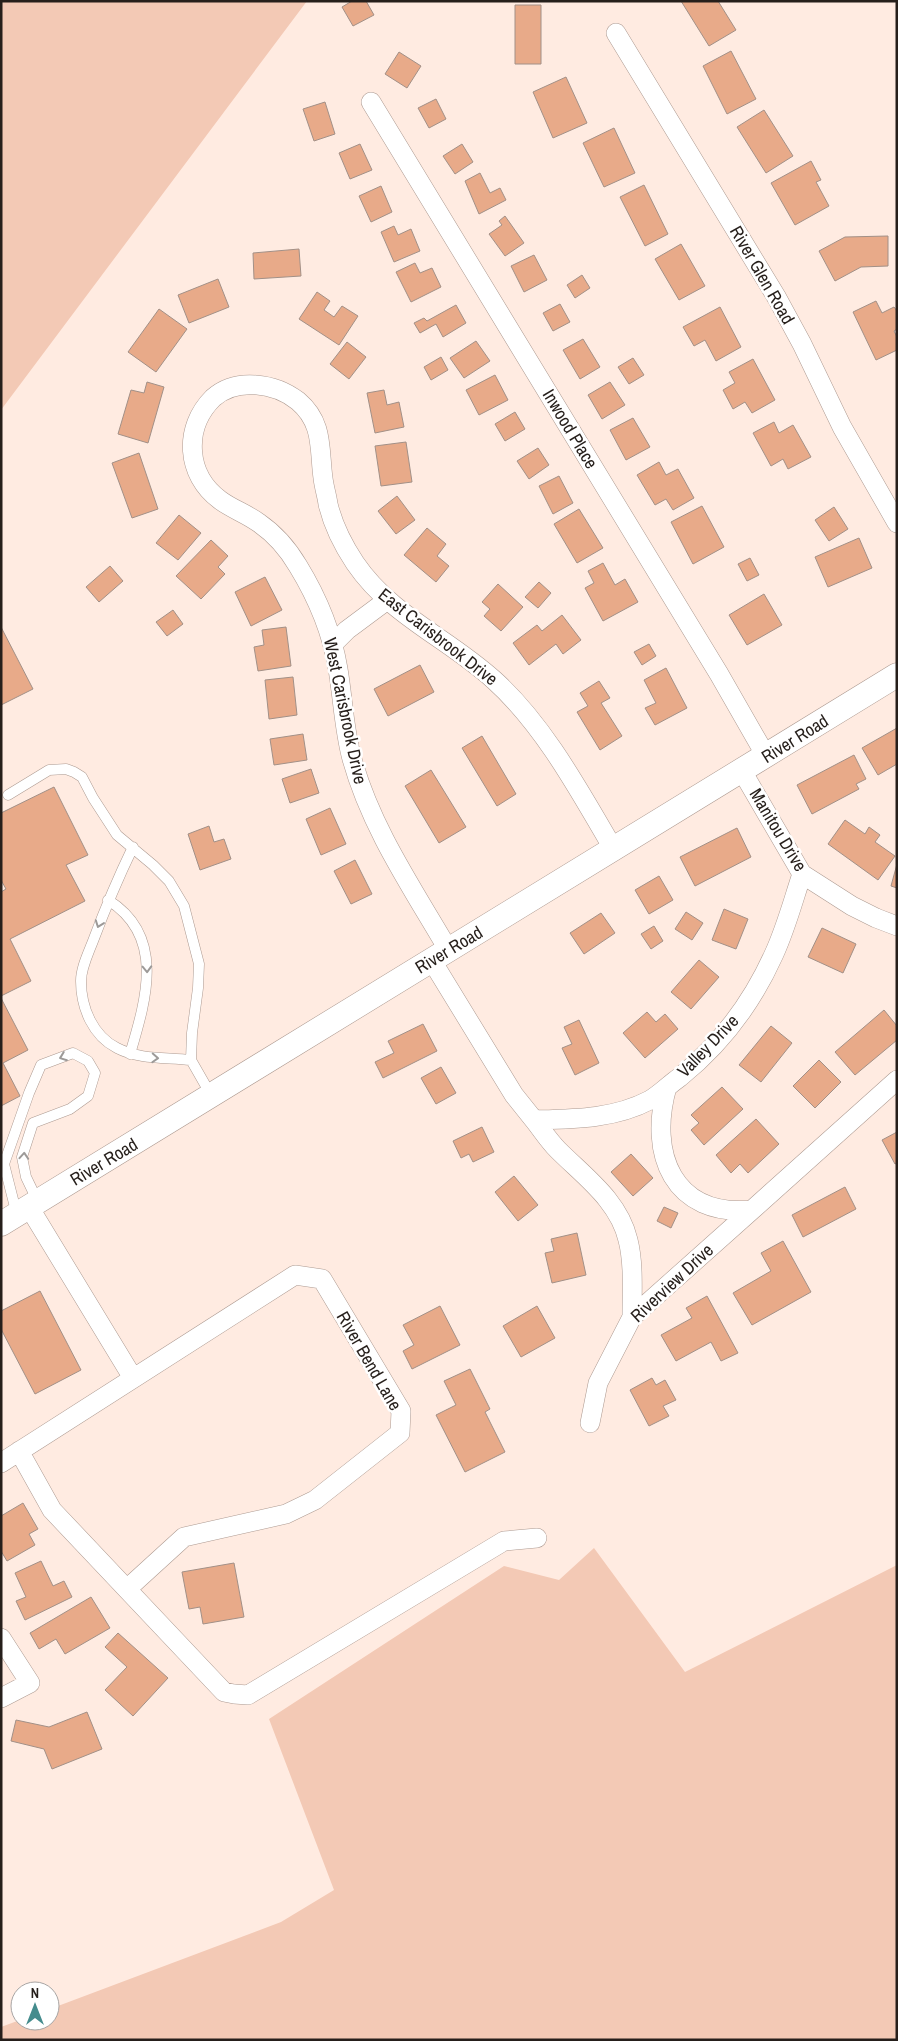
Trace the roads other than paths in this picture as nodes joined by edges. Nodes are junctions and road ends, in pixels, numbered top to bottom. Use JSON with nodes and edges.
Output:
{"nodes":[{"id":1,"x":616,"y":33,"type":"dead end"},
{"id":2,"x":371,"y":102,"type":"dead end"},
{"id":3,"x":221,"y":392,"type":"joint"},
{"id":4,"x":897,"y":523,"type":"edge"},
{"id":5,"x":386,"y":601,"type":"junction"},
{"id":6,"x":333,"y":644,"type":"junction"},
{"id":7,"x":897,"y":675,"type":"edge"},
{"id":8,"x":766,"y":756,"type":"junction"},
{"id":9,"x":742,"y":771,"type":"junction"},
{"id":10,"x":8,"y":795,"type":"dead end"},
{"id":11,"x":133,"y":847,"type":"junction"},
{"id":12,"x":614,"y":850,"type":"junction"},
{"id":13,"x":802,"y":874,"type":"junction"},
{"id":14,"x":108,"y":900,"type":"junction"},
{"id":15,"x":897,"y":926,"type":"edge"},
{"id":16,"x":440,"y":956,"type":"junction"},
{"id":17,"x":130,"y":1054,"type":"junction"},
{"id":18,"x":191,"y":1060,"type":"junction"},
{"id":19,"x":897,"y":1080,"type":"edge"},
{"id":20,"x":667,"y":1087,"type":"junction"},
{"id":21,"x":212,"y":1096,"type":"junction"},
{"id":22,"x":534,"y":1120,"type":"junction"},
{"id":23,"x":752,"y":1210,"type":"junction"},
{"id":24,"x":21,"y":1212,"type":"edge"},
{"id":25,"x":632,"y":1316,"type":"junction"},
{"id":26,"x":132,"y":1378,"type":"junction"},
{"id":27,"x":590,"y":1423,"type":"dead end"},
{"id":28,"x":19,"y":1451,"type":"junction"},
{"id":29,"x":1,"y":1463,"type":"edge"},
{"id":30,"x":537,"y":1538,"type":"dead end"},
{"id":31,"x":127,"y":1589,"type":"junction"},
{"id":32,"x":1,"y":1638,"type":"edge"},
{"id":33,"x":1,"y":1698,"type":"edge"}],
"edges":[{"from":1,"to":4,"type":"street","name":"River Glen Road"},
{"from":2,"to":8,"type":"street","name":"Inwood Place"},
{"from":3,"to":5,"type":"street","name":"East Carisbrook Drive"},
{"from":3,"to":6,"type":"street","name":"West Carisbrook Drive"},
{"from":5,"to":6,"type":"street"},
{"from":5,"to":12,"type":"street","name":"East Carisbrook Drive"},
{"from":6,"to":16,"type":"street","name":"West Carisbrook Drive"},
{"from":7,"to":8,"type":"street","name":"River Road"},
{"from":8,"to":9,"type":"street","name":"River Road"},
{"from":9,"to":12,"type":"street","name":"River Road"},
{"from":9,"to":13,"type":"street","name":"Manitou Drive"},
{"from":10,"to":11,"type":"lane"},
{"from":11,"to":14,"type":"lane"},
{"from":11,"to":18,"type":"lane"},
{"from":12,"to":16,"type":"street","name":"River Road"},
{"from":13,"to":15,"type":"street","name":"Manitou Drive"},
{"from":13,"to":20,"type":"street","name":"Valley Drive"},
{"from":14,"to":17,"type":"lane","one_way":true},
{"from":14,"to":17,"type":"lane","one_way":true},
{"from":16,"to":21,"type":"street","name":"River Road"},
{"from":16,"to":22,"type":"street"},
{"from":17,"to":18,"type":"lane","one_way":true},
{"from":18,"to":21,"type":"lane"},
{"from":19,"to":23,"type":"street","name":"Riverview Drive"},
{"from":20,"to":22,"type":"street","name":"Valley Drive"},
{"from":20,"to":23,"type":"street"},
{"from":21,"to":24,"type":"street","name":"River Road"},
{"from":22,"to":25,"type":"street"},
{"from":23,"to":25,"type":"street","name":"Riverview Drive"},
{"from":24,"to":24,"type":"lane","one_way":true},
{"from":24,"to":26,"type":"street"},
{"from":25,"to":27,"type":"street","name":"Riverview Drive"},
{"from":26,"to":28,"type":"street","name":"River Bend Lane"},
{"from":26,"to":31,"type":"street","name":"River Bend Lane"},
{"from":28,"to":29,"type":"street","name":"River Bend Lane"},
{"from":28,"to":31,"type":"street"},
{"from":30,"to":31,"type":"street"},
{"from":32,"to":33,"type":"street"}]}
